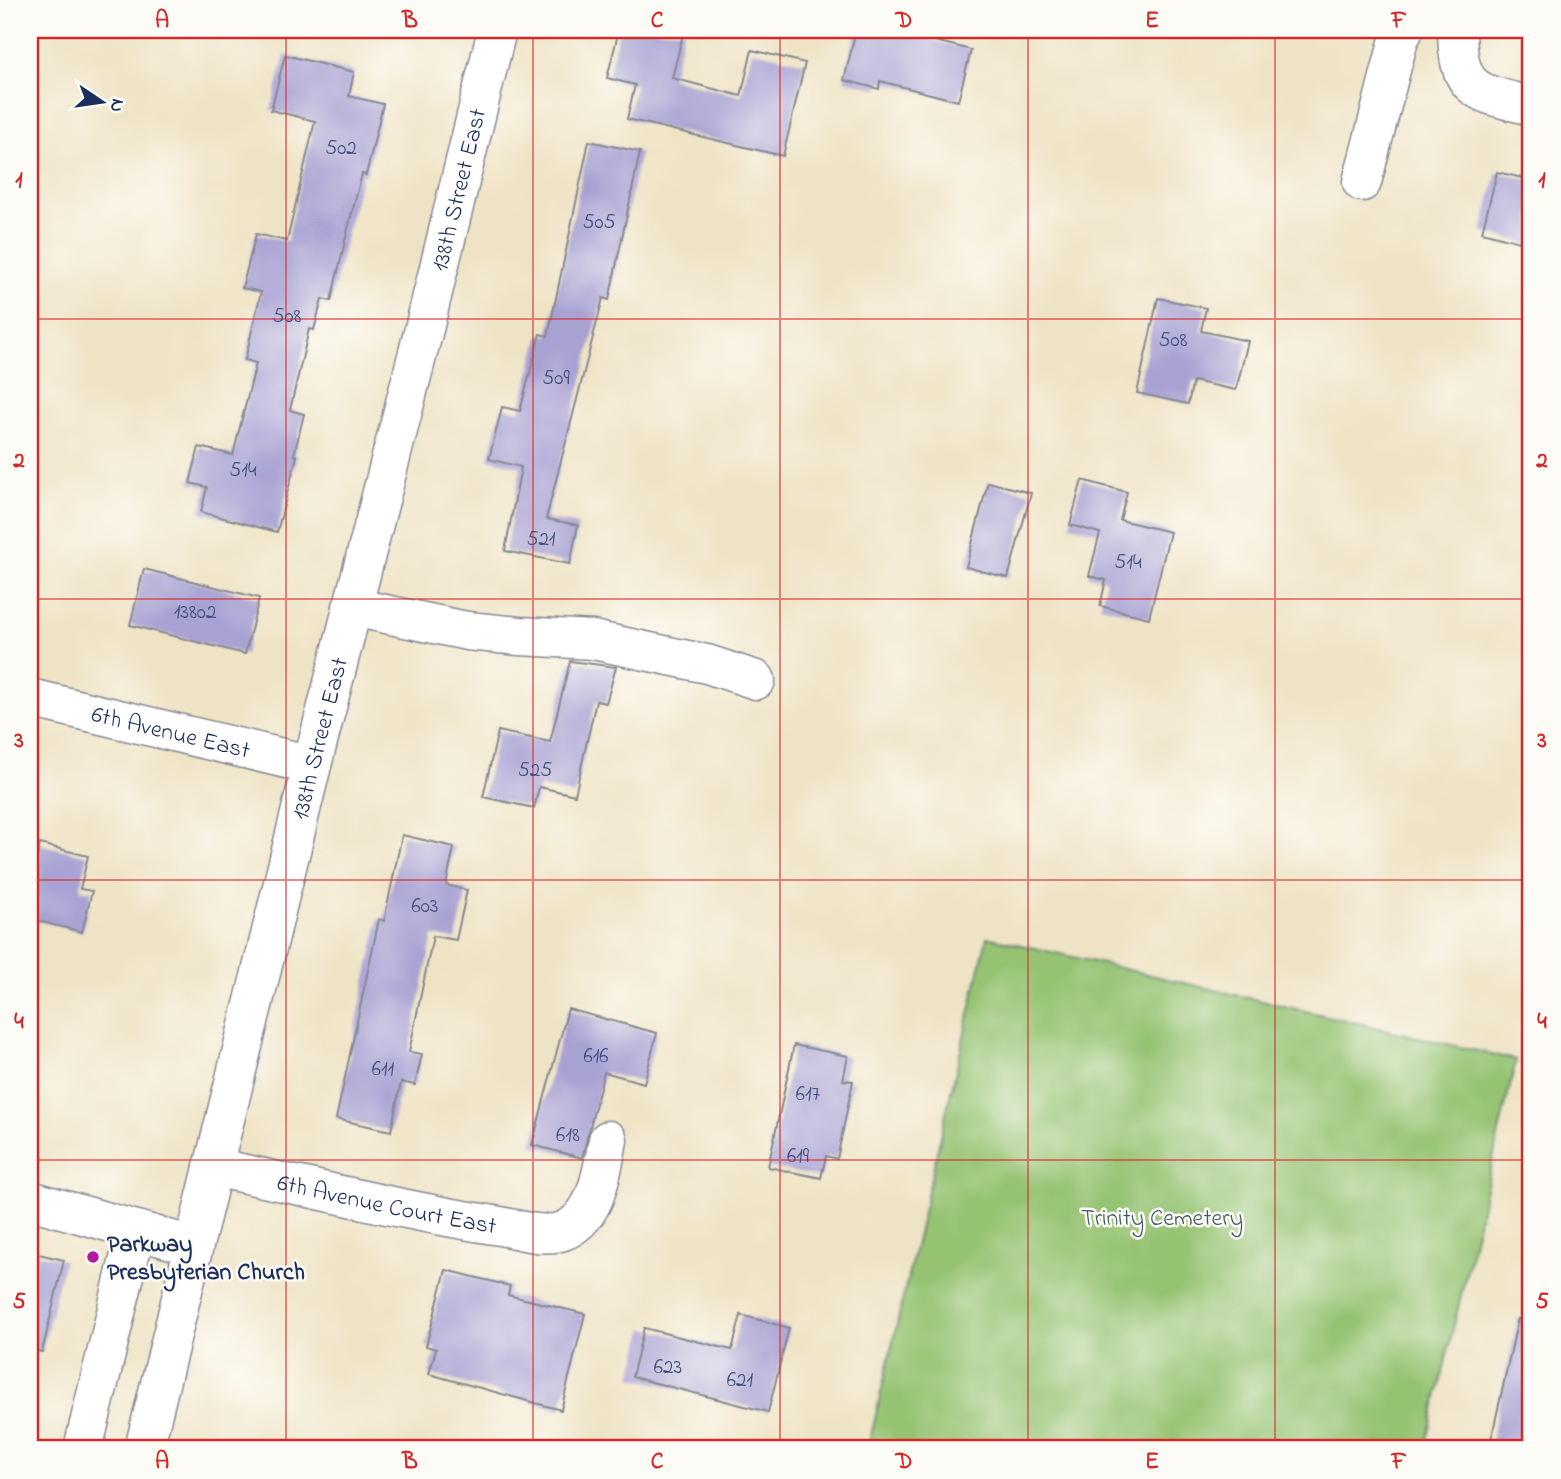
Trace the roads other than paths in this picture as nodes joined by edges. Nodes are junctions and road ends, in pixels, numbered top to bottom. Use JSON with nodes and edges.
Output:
{"nodes":[{"id":1,"x":497,"y":30,"type":"edge"},
{"id":2,"x":1404,"y":30,"type":"edge"},
{"id":3,"x":1457,"y":30,"type":"edge"},
{"id":4,"x":1531,"y":106,"type":"edge"},
{"id":5,"x":1362,"y":182,"type":"dead end"},
{"id":6,"x":352,"y":607,"type":"junction"},
{"id":7,"x":756,"y":680,"type":"dead end"},
{"id":8,"x":30,"y":698,"type":"edge"},
{"id":9,"x":312,"y":765,"type":"junction"},
{"id":10,"x":608,"y":1140,"type":"dead end"},
{"id":11,"x":213,"y":1167,"type":"junction"},
{"id":12,"x":30,"y":1200,"type":"edge"},
{"id":13,"x":136,"y":1230,"type":"junction"},
{"id":14,"x":193,"y":1246,"type":"junction"},
{"id":15,"x":83,"y":1449,"type":"edge"},
{"id":16,"x":144,"y":1449,"type":"edge"}],
"edges":[{"from":1,"to":6,"type":"street","name":"138th Street East"},
{"from":2,"to":5,"type":"street"},
{"from":3,"to":4,"type":"street"},
{"from":6,"to":7,"type":"street"},
{"from":6,"to":9,"type":"street","name":"138th Street East"},
{"from":8,"to":9,"type":"street","name":"6th Avenue East"},
{"from":9,"to":11,"type":"street","name":"138th Street East"},
{"from":10,"to":11,"type":"street","name":"6th Avenue Court East"},
{"from":11,"to":14,"type":"street","name":"138th Street East"},
{"from":12,"to":13,"type":"street"},
{"from":13,"to":14,"type":"street"},
{"from":13,"to":15,"type":"street"},
{"from":14,"to":16,"type":"street","name":"138th Street East"}]}
